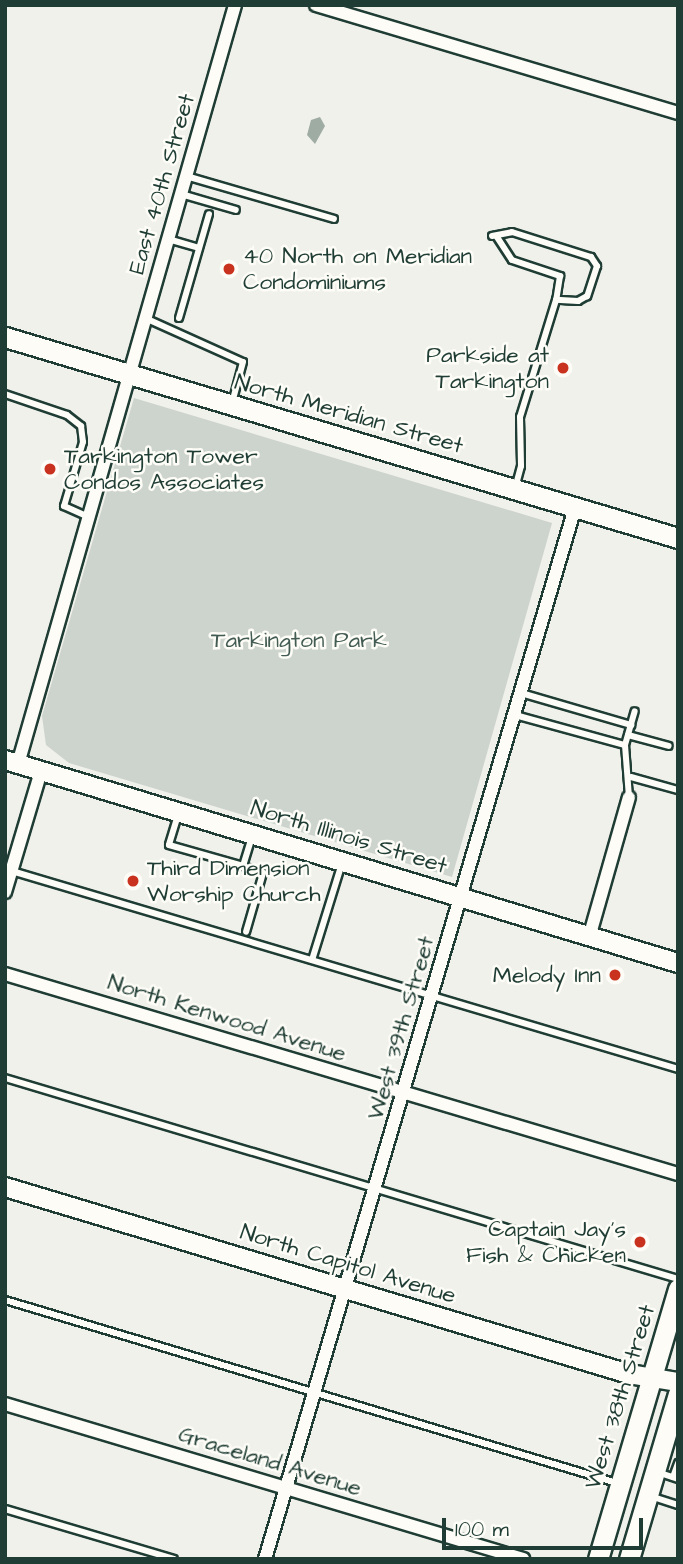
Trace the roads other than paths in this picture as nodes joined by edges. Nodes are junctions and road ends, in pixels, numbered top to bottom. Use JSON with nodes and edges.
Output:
{"nodes":[{"id":1,"x":235,"y":5,"type":"edge"},
{"id":2,"x":316,"y":5,"type":"edge"},
{"id":3,"x":678,"y":113,"type":"edge"},
{"id":4,"x":186,"y":176,"type":"junction"},
{"id":5,"x":181,"y":194,"type":"junction"},
{"id":6,"x":236,"y":210,"type":"dead end"},
{"id":7,"x":209,"y":214,"type":"dead end"},
{"id":8,"x":334,"y":219,"type":"dead end"},
{"id":9,"x":168,"y":239,"type":"junction"},
{"id":10,"x":199,"y":248,"type":"junction"},
{"id":11,"x":556,"y":300,"type":"junction"},
{"id":12,"x":145,"y":318,"type":"junction"},
{"id":13,"x":179,"y":318,"type":"dead end"},
{"id":14,"x":5,"y":337,"type":"edge"},
{"id":15,"x":129,"y":374,"type":"junction"},
{"id":16,"x":5,"y":394,"type":"edge"},
{"id":17,"x":231,"y":405,"type":"junction"},
{"id":18,"x":514,"y":489,"type":"junction"},
{"id":19,"x":575,"y":508,"type":"junction"},
{"id":20,"x":89,"y":517,"type":"junction"},
{"id":21,"x":678,"y":538,"type":"edge"},
{"id":22,"x":522,"y":693,"type":"junction"},
{"id":23,"x":635,"y":711,"type":"dead end"},
{"id":24,"x":515,"y":715,"type":"junction"},
{"id":25,"x":631,"y":726,"type":"junction"},
{"id":26,"x":628,"y":735,"type":"junction"},
{"id":27,"x":625,"y":746,"type":"junction"},
{"id":28,"x":669,"y":746,"type":"dead end"},
{"id":29,"x":12,"y":762,"type":"edge"},
{"id":30,"x":41,"y":771,"type":"junction"},
{"id":31,"x":631,"y":777,"type":"junction"},
{"id":32,"x":678,"y":790,"type":"edge"},
{"id":33,"x":629,"y":797,"type":"joint"},
{"id":34,"x":179,"y":811,"type":"junction"},
{"id":35,"x":253,"y":834,"type":"junction"},
{"id":36,"x":342,"y":861,"type":"junction"},
{"id":37,"x":243,"y":866,"type":"junction"},
{"id":38,"x":8,"y":870,"type":"edge"},
{"id":39,"x":5,"y":892,"type":"edge"},
{"id":40,"x":462,"y":897,"type":"junction"},
{"id":41,"x":246,"y":932,"type":"dead end"},
{"id":42,"x":590,"y":934,"type":"junction"},
{"id":43,"x":312,"y":960,"type":"junction"},
{"id":44,"x":678,"y":962,"type":"edge"},
{"id":45,"x":5,"y":974,"type":"edge"},
{"id":46,"x":432,"y":996,"type":"junction"},
{"id":47,"x":678,"y":1069,"type":"edge"},
{"id":48,"x":5,"y":1078,"type":"edge"},
{"id":49,"x":404,"y":1093,"type":"junction"},
{"id":50,"x":678,"y":1174,"type":"edge"},
{"id":51,"x":5,"y":1187,"type":"edge"},
{"id":52,"x":375,"y":1189,"type":"junction"},
{"id":53,"x":678,"y":1279,"type":"edge"},
{"id":54,"x":345,"y":1289,"type":"junction"},
{"id":55,"x":678,"y":1289,"type":"edge"},
{"id":56,"x":5,"y":1300,"type":"edge"},
{"id":57,"x":652,"y":1378,"type":"junction"},
{"id":58,"x":678,"y":1382,"type":"edge"},
{"id":59,"x":315,"y":1393,"type":"junction"},
{"id":60,"x":678,"y":1394,"type":"edge"},
{"id":61,"x":5,"y":1404,"type":"edge"},
{"id":62,"x":673,"y":1427,"type":"edge"},
{"id":63,"x":678,"y":1463,"type":"edge"},
{"id":64,"x":669,"y":1476,"type":"edge"},
{"id":65,"x":620,"y":1483,"type":"junction"},
{"id":66,"x":286,"y":1488,"type":"junction"},
{"id":67,"x":648,"y":1495,"type":"junction"},
{"id":68,"x":678,"y":1505,"type":"edge"},
{"id":69,"x":5,"y":1509,"type":"edge"},
{"id":70,"x":174,"y":1559,"type":"edge"},
{"id":71,"x":265,"y":1559,"type":"edge"},
{"id":72,"x":523,"y":1559,"type":"edge"},
{"id":73,"x":598,"y":1559,"type":"edge"},
{"id":74,"x":629,"y":1559,"type":"edge"}],
"edges":[{"from":1,"to":4,"type":"street","name":"East 40th Street"},
{"from":2,"to":3,"type":"street"},
{"from":4,"to":5,"type":"street","name":"East 40th Street"},
{"from":4,"to":8,"type":"lane"},
{"from":5,"to":6,"type":"lane"},
{"from":5,"to":9,"type":"street","name":"East 40th Street"},
{"from":7,"to":10,"type":"lane"},
{"from":9,"to":10,"type":"lane"},
{"from":9,"to":12,"type":"street","name":"East 40th Street"},
{"from":10,"to":13,"type":"lane"},
{"from":11,"to":11,"type":"lane"},
{"from":11,"to":18,"type":"lane"},
{"from":12,"to":15,"type":"street","name":"East 40th Street"},
{"from":12,"to":17,"type":"lane"},
{"from":14,"to":15,"type":"main road","name":"North Meridian Street"},
{"from":15,"to":17,"type":"main road","name":"North Meridian Street"},
{"from":15,"to":20,"type":"street","name":"East 40th Street"},
{"from":16,"to":20,"type":"lane"},
{"from":17,"to":18,"type":"main road","name":"North Meridian Street"},
{"from":18,"to":19,"type":"main road","name":"North Meridian Street"},
{"from":19,"to":21,"type":"main road","name":"North Meridian Street"},
{"from":19,"to":22,"type":"street","name":"West 39th Street"},
{"from":20,"to":29,"type":"street","name":"East 40th Street"},
{"from":22,"to":24,"type":"street","name":"West 39th Street"},
{"from":22,"to":25,"type":"lane"},
{"from":23,"to":25,"type":"lane"},
{"from":24,"to":27,"type":"lane"},
{"from":24,"to":40,"type":"street","name":"West 39th Street"},
{"from":25,"to":26,"type":"lane"},
{"from":26,"to":27,"type":"lane"},
{"from":26,"to":28,"type":"lane"},
{"from":27,"to":31,"type":"lane"},
{"from":29,"to":30,"type":"main road","name":"North Illinois Street"},
{"from":30,"to":34,"type":"main road","name":"North Illinois Street"},
{"from":30,"to":38,"type":"street"},
{"from":31,"to":32,"type":"lane"},
{"from":31,"to":33,"type":"lane"},
{"from":33,"to":42,"type":"street"},
{"from":34,"to":35,"type":"main road","name":"North Illinois Street"},
{"from":34,"to":37,"type":"lane"},
{"from":35,"to":36,"type":"main road","name":"North Illinois Street"},
{"from":35,"to":37,"type":"lane"},
{"from":36,"to":40,"type":"main road","name":"North Illinois Street"},
{"from":36,"to":43,"type":"lane"},
{"from":37,"to":41,"type":"lane"},
{"from":38,"to":39,"type":"street"},
{"from":38,"to":43,"type":"lane"},
{"from":40,"to":42,"type":"main road","name":"North Illinois Street"},
{"from":40,"to":46,"type":"street","name":"West 39th Street"},
{"from":42,"to":44,"type":"main road","name":"North Illinois Street"},
{"from":43,"to":46,"type":"lane"},
{"from":45,"to":49,"type":"street","name":"North Kenwood Avenue"},
{"from":46,"to":47,"type":"lane"},
{"from":46,"to":49,"type":"street","name":"West 39th Street"},
{"from":48,"to":52,"type":"lane"},
{"from":49,"to":50,"type":"street","name":"North Kenwood Avenue"},
{"from":49,"to":52,"type":"street","name":"West 39th Street"},
{"from":51,"to":54,"type":"main road","name":"North Capitol Avenue"},
{"from":52,"to":53,"type":"lane"},
{"from":52,"to":54,"type":"street","name":"West 39th Street"},
{"from":54,"to":57,"type":"main road","name":"North Capitol Avenue"},
{"from":54,"to":59,"type":"street","name":"West 39th Street"},
{"from":55,"to":57,"type":"main road","name":"West 38th Street"},
{"from":56,"to":59,"type":"lane"},
{"from":57,"to":58,"type":"main road","name":"North Capitol Avenue"},
{"from":57,"to":65,"type":"main road","name":"West 38th Street"},
{"from":59,"to":65,"type":"lane"},
{"from":59,"to":66,"type":"street","name":"West 39th Street"},
{"from":60,"to":62,"type":"main road"},
{"from":61,"to":66,"type":"street","name":"Graceland Avenue"},
{"from":62,"to":64,"type":"main road"},
{"from":63,"to":64,"type":"lane"},
{"from":64,"to":67,"type":"main road"},
{"from":65,"to":73,"type":"main road","name":"West 38th Street"},
{"from":66,"to":71,"type":"street","name":"West 39th Street"},
{"from":66,"to":72,"type":"street","name":"Graceland Avenue"},
{"from":67,"to":68,"type":"lane"},
{"from":67,"to":74,"type":"main road"},
{"from":69,"to":70,"type":"lane"}]}
